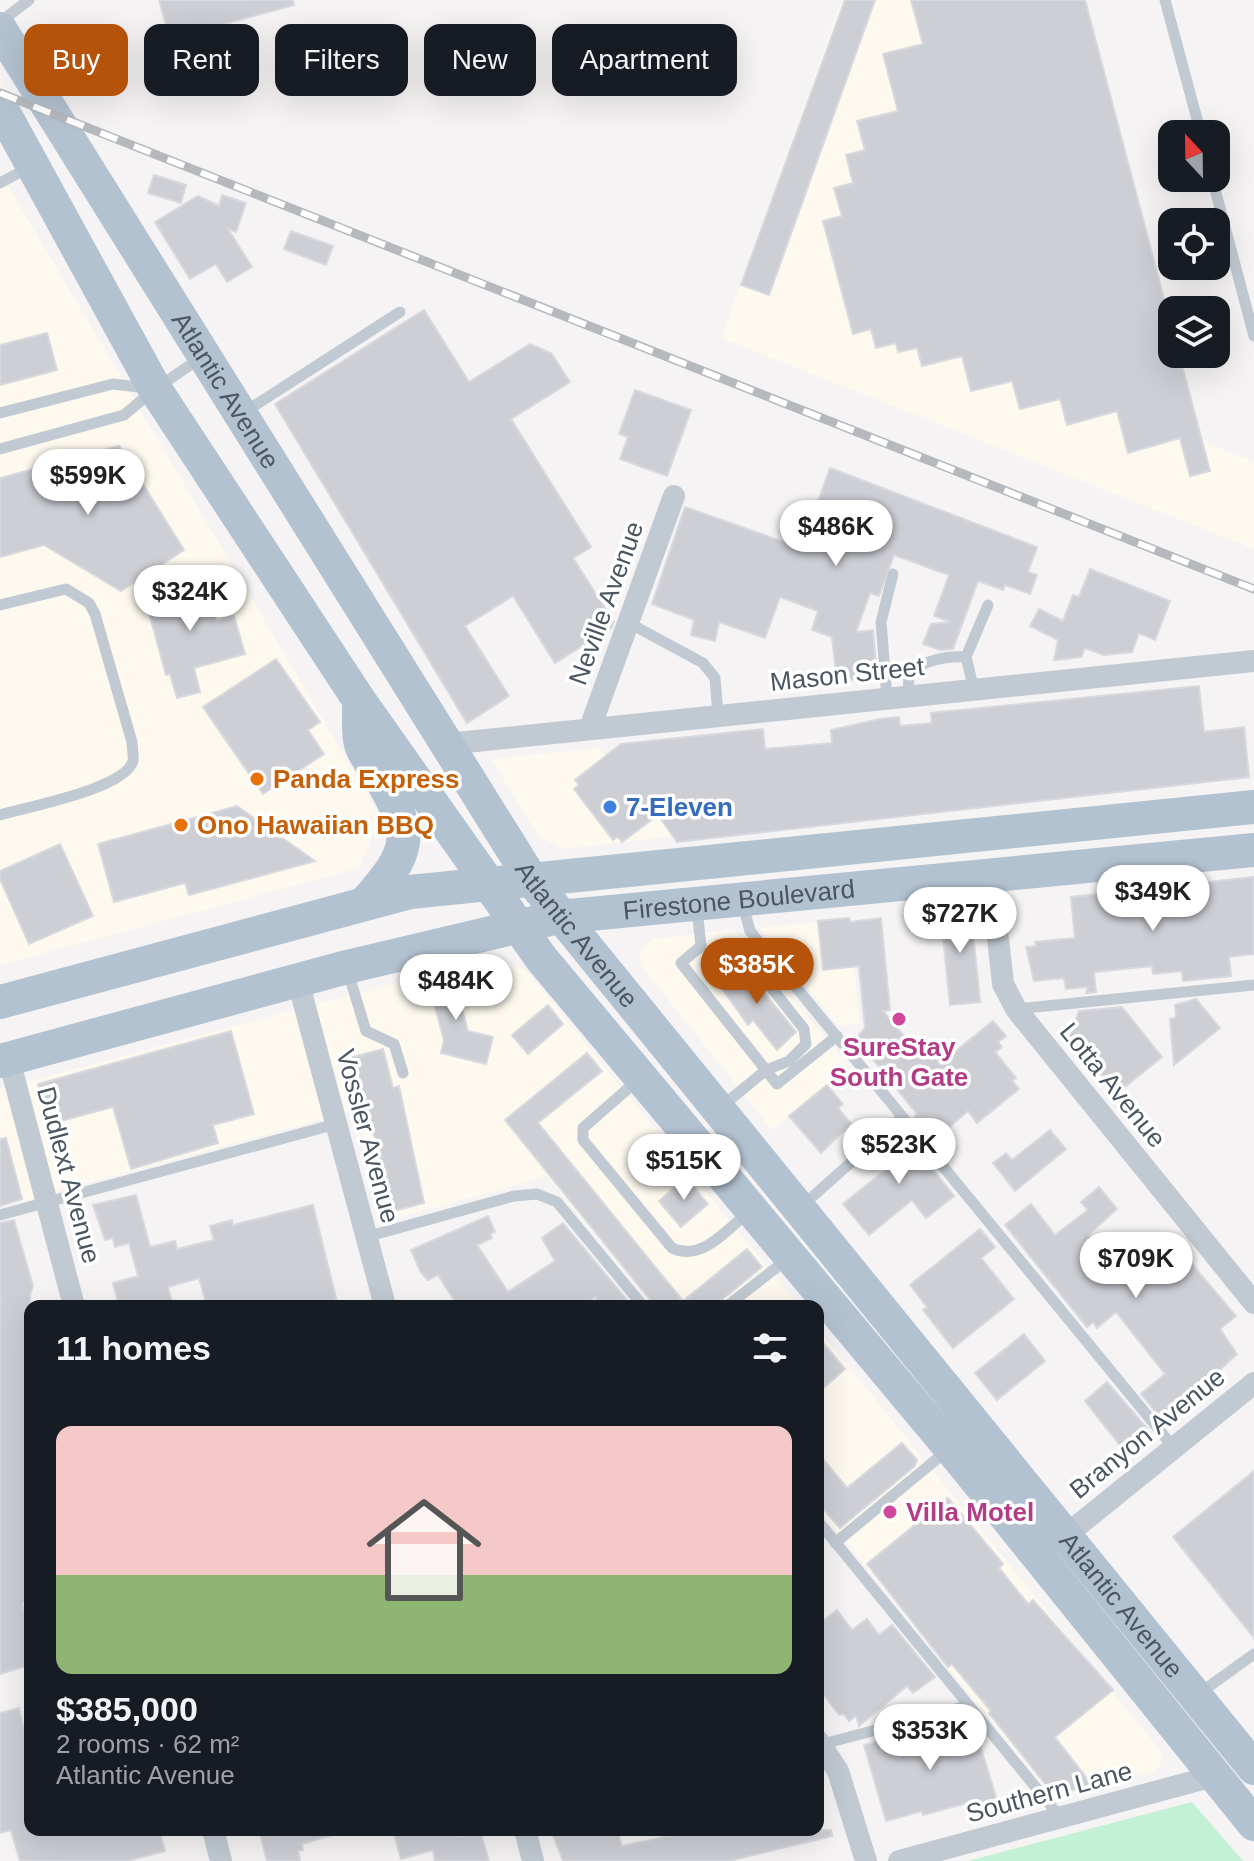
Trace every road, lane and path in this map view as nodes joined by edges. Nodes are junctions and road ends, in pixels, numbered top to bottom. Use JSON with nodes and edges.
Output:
{"nodes":[{"id":1,"x":29,"y":0,"type":"edge"},
{"id":2,"x":1165,"y":0,"type":"edge"},
{"id":3,"x":0,"y":23,"type":"edge"},
{"id":4,"x":0,"y":29,"type":"edge"},
{"id":5,"x":0,"y":106,"type":"edge"},
{"id":6,"x":1197,"y":120,"type":"edge"},
{"id":7,"x":32,"y":166,"type":"junction"},
{"id":8,"x":0,"y":183,"type":"edge"},
{"id":9,"x":1216,"y":192,"type":"edge"},
{"id":10,"x":400,"y":312,"type":"dead end"},
{"id":11,"x":1254,"y":336,"type":"edge"},
{"id":12,"x":203,"y":357,"type":"junction"},
{"id":13,"x":155,"y":389,"type":"junction"},
{"id":14,"x":0,"y":413,"type":"edge"},
{"id":15,"x":239,"y":415,"type":"junction"},
{"id":16,"x":0,"y":449,"type":"edge"},
{"id":17,"x":674,"y":496,"type":"dead end"},
{"id":18,"x":893,"y":574,"type":"dead end"},
{"id":19,"x":0,"y":605,"type":"edge"},
{"id":20,"x":988,"y":605,"type":"dead end"},
{"id":21,"x":629,"y":623,"type":"junction"},
{"id":22,"x":966,"y":657,"type":"junction"},
{"id":23,"x":1254,"y":661,"type":"edge"},
{"id":24,"x":974,"y":690,"type":"junction"},
{"id":25,"x":898,"y":697,"type":"junction"},
{"id":26,"x":359,"y":700,"type":"junction"},
{"id":27,"x":718,"y":715,"type":"junction"},
{"id":28,"x":590,"y":728,"type":"junction"},
{"id":29,"x":447,"y":744,"type":"junction"},
{"id":30,"x":1254,"y":807,"type":"edge"},
{"id":31,"x":0,"y":815,"type":"edge"},
{"id":32,"x":1126,"y":821,"type":"junction"},
{"id":33,"x":1254,"y":850,"type":"edge"},
{"id":34,"x":991,"y":875,"type":"junction"},
{"id":35,"x":531,"y":879,"type":"junction"},
{"id":36,"x":490,"y":882,"type":"junction"},
{"id":37,"x":742,"y":900,"type":"junction"},
{"id":38,"x":365,"y":903,"type":"junction"},
{"id":39,"x":697,"y":904,"type":"junction"},
{"id":40,"x":559,"y":917,"type":"junction"},
{"id":41,"x":518,"y":926,"type":"junction"},
{"id":42,"x":763,"y":946,"type":"junction"},
{"id":43,"x":347,"y":967,"type":"junction"},
{"id":44,"x":298,"y":981,"type":"junction"},
{"id":45,"x":1254,"y":985,"type":"edge"},
{"id":46,"x":0,"y":1002,"type":"edge"},
{"id":47,"x":1016,"y":1009,"type":"junction"},
{"id":48,"x":837,"y":1036,"type":"junction"},
{"id":49,"x":4,"y":1060,"type":"edge"},
{"id":50,"x":766,"y":1070,"type":"junction"},
{"id":51,"x":403,"y":1073,"type":"dead end"},
{"id":52,"x":639,"y":1078,"type":"junction"},
{"id":53,"x":717,"y":1111,"type":"junction"},
{"id":54,"x":902,"y":1117,"type":"junction"},
{"id":55,"x":336,"y":1124,"type":"junction"},
{"id":56,"x":47,"y":1202,"type":"junction"},
{"id":57,"x":799,"y":1209,"type":"junction"},
{"id":58,"x":750,"y":1211,"type":"junction"},
{"id":59,"x":0,"y":1215,"type":"edge"},
{"id":60,"x":366,"y":1237,"type":"junction"},
{"id":61,"x":790,"y":1257,"type":"junction"},
{"id":62,"x":72,"y":1300,"type":"edge"},
{"id":63,"x":383,"y":1300,"type":"edge"},
{"id":64,"x":638,"y":1300,"type":"edge"},
{"id":65,"x":735,"y":1300,"type":"edge"},
{"id":66,"x":1254,"y":1303,"type":"edge"},
{"id":67,"x":1254,"y":1383,"type":"edge"},
{"id":68,"x":950,"y":1448,"type":"junction"},
{"id":69,"x":1174,"y":1448,"type":"junction"},
{"id":70,"x":824,"y":1529,"type":"edge"},
{"id":71,"x":1065,"y":1536,"type":"junction"},
{"id":72,"x":835,"y":1543,"type":"junction"},
{"id":73,"x":1039,"y":1557,"type":"junction"},
{"id":74,"x":1254,"y":1654,"type":"edge"},
{"id":75,"x":1196,"y":1696,"type":"junction"},
{"id":76,"x":967,"y":1706,"type":"junction"},
{"id":77,"x":824,"y":1742,"type":"edge"},
{"id":78,"x":824,"y":1750,"type":"edge"},
{"id":79,"x":1254,"y":1768,"type":"edge"},
{"id":80,"x":1214,"y":1776,"type":"junction"},
{"id":81,"x":1061,"y":1818,"type":"junction"},
{"id":82,"x":1254,"y":1824,"type":"edge"},
{"id":83,"x":215,"y":1836,"type":"edge"},
{"id":84,"x":527,"y":1836,"type":"edge"},
{"id":85,"x":221,"y":1861,"type":"edge"},
{"id":86,"x":533,"y":1861,"type":"edge"},
{"id":87,"x":866,"y":1861,"type":"edge"},
{"id":88,"x":899,"y":1861,"type":"edge"}],
"edges":[{"from":1,"to":3,"type":"lane"},
{"from":2,"to":6,"type":"lane"},
{"from":4,"to":12,"type":"main road","name":"Atlantic Avenue"},
{"from":5,"to":7,"type":"main road","name":"Atlantic Avenue"},
{"from":7,"to":8,"type":"lane"},
{"from":7,"to":13,"type":"main road","name":"Atlantic Avenue"},
{"from":9,"to":11,"type":"lane"},
{"from":10,"to":15,"type":"lane"},
{"from":12,"to":13,"type":"lane"},
{"from":12,"to":15,"type":"main road","name":"Atlantic Avenue"},
{"from":13,"to":14,"type":"lane"},
{"from":13,"to":16,"type":"lane"},
{"from":13,"to":26,"type":"main road","name":"Atlantic Avenue"},
{"from":15,"to":29,"type":"main road","name":"Atlantic Avenue"},
{"from":17,"to":21,"type":"street","name":"Neville Avenue"},
{"from":18,"to":25,"type":"lane"},
{"from":19,"to":31,"type":"lane"},
{"from":20,"to":22,"type":"lane"},
{"from":21,"to":27,"type":"lane"},
{"from":21,"to":28,"type":"street","name":"Neville Avenue"},
{"from":22,"to":24,"type":"lane"},
{"from":22,"to":25,"type":"lane"},
{"from":23,"to":24,"type":"street","name":"Mason Street"},
{"from":24,"to":25,"type":"street","name":"Mason Street"},
{"from":25,"to":27,"type":"street","name":"Mason Street"},
{"from":26,"to":36,"type":"main road","name":"Atlantic Avenue"},
{"from":26,"to":38,"type":"main road"},
{"from":27,"to":28,"type":"street","name":"Mason Street"},
{"from":28,"to":29,"type":"street","name":"Mason Street"},
{"from":29,"to":35,"type":"main road","name":"Atlantic Avenue"},
{"from":30,"to":32,"type":"main road","name":"Firestone Boulevard"},
{"from":32,"to":34,"type":"main road"},
{"from":32,"to":35,"type":"main road","name":"Firestone Boulevard"},
{"from":33,"to":34,"type":"main road","name":"Firestone Boulevard"},
{"from":34,"to":37,"type":"main road","name":"Firestone Boulevard"},
{"from":34,"to":47,"type":"street","name":"Lotta Avenue"},
{"from":35,"to":36,"type":"main road","name":"Firestone Boulevard"},
{"from":35,"to":40,"type":"main road","name":"Atlantic Avenue"},
{"from":36,"to":38,"type":"main road","name":"Firestone Boulevard"},
{"from":36,"to":41,"type":"main road","name":"Atlantic Avenue"},
{"from":37,"to":39,"type":"main road","name":"Firestone Boulevard"},
{"from":37,"to":42,"type":"lane"},
{"from":38,"to":46,"type":"main road","name":"Firestone Boulevard"},
{"from":39,"to":40,"type":"main road","name":"Firestone Boulevard"},
{"from":39,"to":50,"type":"lane"},
{"from":40,"to":41,"type":"main road","name":"Firestone Boulevard"},
{"from":40,"to":53,"type":"main road","name":"Atlantic Avenue"},
{"from":41,"to":43,"type":"main road","name":"Firestone Boulevard"},
{"from":41,"to":52,"type":"main road","name":"Atlantic Avenue"},
{"from":42,"to":48,"type":"lane"},
{"from":42,"to":50,"type":"lane"},
{"from":43,"to":44,"type":"main road","name":"Firestone Boulevard"},
{"from":43,"to":51,"type":"lane"},
{"from":44,"to":49,"type":"main road","name":"Firestone Boulevard"},
{"from":44,"to":55,"type":"street","name":"Vossler Avenue"},
{"from":45,"to":47,"type":"lane"},
{"from":47,"to":66,"type":"street","name":"Lotta Avenue"},
{"from":48,"to":50,"type":"lane"},
{"from":48,"to":54,"type":"lane"},
{"from":49,"to":56,"type":"street","name":"Dudlext Avenue"},
{"from":50,"to":53,"type":"lane"},
{"from":52,"to":58,"type":"main road","name":"Atlantic Avenue"},
{"from":52,"to":58,"type":"lane"},
{"from":53,"to":57,"type":"main road","name":"Atlantic Avenue"},
{"from":54,"to":57,"type":"lane"},
{"from":54,"to":69,"type":"lane"},
{"from":55,"to":56,"type":"lane"},
{"from":55,"to":60,"type":"street","name":"Vossler Avenue"},
{"from":56,"to":59,"type":"lane"},
{"from":56,"to":62,"type":"street","name":"Dudlext Avenue"},
{"from":57,"to":71,"type":"main road","name":"Atlantic Avenue"},
{"from":58,"to":61,"type":"main road","name":"Atlantic Avenue"},
{"from":60,"to":63,"type":"street","name":"Vossler Avenue"},
{"from":60,"to":64,"type":"lane"},
{"from":61,"to":65,"type":"lane"},
{"from":61,"to":68,"type":"main road","name":"Atlantic Avenue"},
{"from":67,"to":69,"type":"street","name":"Branyon Avenue"},
{"from":68,"to":72,"type":"lane"},
{"from":68,"to":73,"type":"main road","name":"Atlantic Avenue"},
{"from":69,"to":71,"type":"street","name":"Branyon Avenue"},
{"from":70,"to":72,"type":"lane"},
{"from":71,"to":73,"type":"street","name":"Branyon Avenue"},
{"from":71,"to":75,"type":"main road","name":"Atlantic Avenue"},
{"from":72,"to":76,"type":"lane"},
{"from":73,"to":80,"type":"main road","name":"Atlantic Avenue"},
{"from":74,"to":75,"type":"lane"},
{"from":75,"to":79,"type":"main road","name":"Atlantic Avenue"},
{"from":76,"to":77,"type":"lane"},
{"from":76,"to":81,"type":"lane"},
{"from":78,"to":87,"type":"street"},
{"from":80,"to":81,"type":"street","name":"Southern Lane"},
{"from":80,"to":82,"type":"main road","name":"Atlantic Avenue"},
{"from":81,"to":88,"type":"street","name":"Southern Lane"},
{"from":83,"to":85,"type":"street"},
{"from":84,"to":86,"type":"street"}]}
